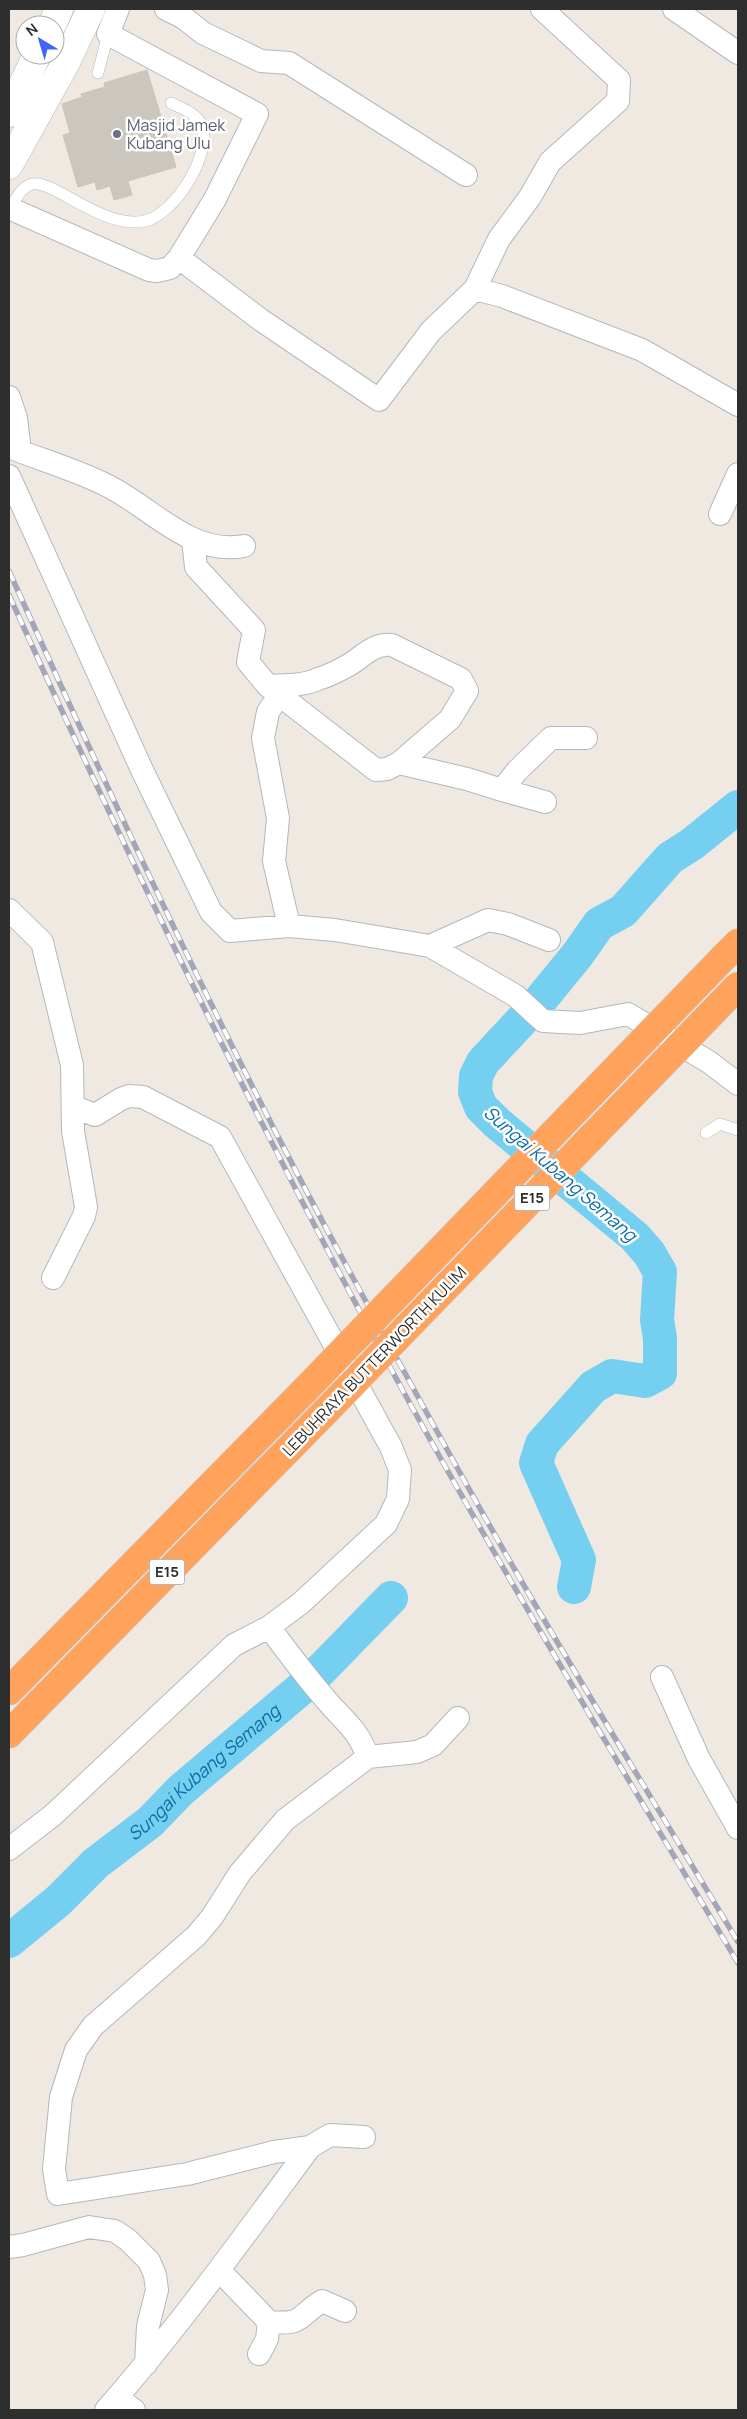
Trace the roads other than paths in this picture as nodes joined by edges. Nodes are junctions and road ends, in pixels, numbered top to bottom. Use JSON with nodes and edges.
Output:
{"nodes":[{"id":1,"x":91,"y":9,"type":"edge"},
{"id":2,"x":118,"y":9,"type":"edge"},
{"id":3,"x":166,"y":9,"type":"edge"},
{"id":4,"x":542,"y":9,"type":"edge"},
{"id":5,"x":674,"y":9,"type":"edge"},
{"id":6,"x":108,"y":34,"type":"junction"},
{"id":7,"x":738,"y":53,"type":"edge"},
{"id":8,"x":32,"y":65,"type":"edge"},
{"id":9,"x":98,"y":73,"type":"dead end"},
{"id":10,"x":171,"y":103,"type":"dead end"},
{"id":11,"x":9,"y":113,"type":"edge"},
{"id":12,"x":9,"y":165,"type":"edge"},
{"id":13,"x":466,"y":174,"type":"dead end"},
{"id":14,"x":9,"y":209,"type":"edge"},
{"id":15,"x":179,"y":258,"type":"junction"},
{"id":16,"x":475,"y":289,"type":"junction"},
{"id":17,"x":9,"y":397,"type":"edge"},
{"id":18,"x":738,"y":406,"type":"edge"},
{"id":19,"x":14,"y":449,"type":"edge"},
{"id":20,"x":738,"y":474,"type":"edge"},
{"id":21,"x":9,"y":476,"type":"edge"},
{"id":22,"x":720,"y":514,"type":"dead end"},
{"id":23,"x":193,"y":540,"type":"junction"},
{"id":24,"x":244,"y":546,"type":"dead end"},
{"id":25,"x":274,"y":690,"type":"junction"},
{"id":26,"x":586,"y":738,"type":"dead end"},
{"id":27,"x":399,"y":763,"type":"junction"},
{"id":28,"x":502,"y":790,"type":"junction"},
{"id":29,"x":545,"y":802,"type":"dead end"},
{"id":30,"x":9,"y":910,"type":"edge"},
{"id":31,"x":289,"y":926,"type":"junction"},
{"id":32,"x":549,"y":940,"type":"dead end"},
{"id":33,"x":430,"y":946,"type":"junction"},
{"id":34,"x":731,"y":951,"type":"edge"},
{"id":35,"x":738,"y":986,"type":"edge"},
{"id":36,"x":738,"y":1084,"type":"edge"},
{"id":37,"x":74,"y":1110,"type":"junction"},
{"id":38,"x":738,"y":1130,"type":"edge"},
{"id":39,"x":706,"y":1133,"type":"dead end"},
{"id":40,"x":54,"y":1278,"type":"dead end"},
{"id":41,"x":269,"y":1627,"type":"junction"},
{"id":42,"x":662,"y":1677,"type":"dead end"},
{"id":43,"x":9,"y":1691,"type":"edge"},
{"id":44,"x":458,"y":1718,"type":"dead end"},
{"id":45,"x":9,"y":1734,"type":"edge"},
{"id":46,"x":368,"y":1757,"type":"junction"},
{"id":47,"x":738,"y":1828,"type":"edge"},
{"id":48,"x":9,"y":1849,"type":"edge"},
{"id":49,"x":364,"y":2137,"type":"dead end"},
{"id":50,"x":310,"y":2147,"type":"junction"},
{"id":51,"x":9,"y":2247,"type":"edge"},
{"id":52,"x":219,"y":2270,"type":"junction"},
{"id":53,"x":345,"y":2311,"type":"dead end"},
{"id":54,"x":269,"y":2322,"type":"junction"},
{"id":55,"x":259,"y":2354,"type":"dead end"},
{"id":56,"x":146,"y":2364,"type":"junction"},
{"id":57,"x":119,"y":2406,"type":"edge"}],
"edges":[{"from":1,"to":12,"type":"main road"},
{"from":2,"to":6,"type":"street"},
{"from":3,"to":13,"type":"street"},
{"from":4,"to":16,"type":"street"},
{"from":5,"to":7,"type":"street"},
{"from":6,"to":9,"type":"lane"},
{"from":6,"to":15,"type":"street"},
{"from":8,"to":11,"type":"main road"},
{"from":10,"to":14,"type":"lane"},
{"from":14,"to":15,"type":"street"},
{"from":15,"to":16,"type":"street"},
{"from":16,"to":18,"type":"street"},
{"from":17,"to":19,"type":"street"},
{"from":19,"to":23,"type":"street"},
{"from":20,"to":22,"type":"street"},
{"from":21,"to":31,"type":"street"},
{"from":23,"to":24,"type":"street"},
{"from":23,"to":25,"type":"street"},
{"from":25,"to":27,"type":"street"},
{"from":25,"to":27,"type":"street"},
{"from":25,"to":31,"type":"street"},
{"from":26,"to":28,"type":"street"},
{"from":27,"to":28,"type":"street"},
{"from":28,"to":29,"type":"street"},
{"from":30,"to":37,"type":"street"},
{"from":31,"to":33,"type":"street"},
{"from":32,"to":33,"type":"street"},
{"from":33,"to":36,"type":"street"},
{"from":34,"to":43,"type":"highway","name":"LEBUHRAYA BUTTERWORTH KULIM","number":"E15","bridge":true},
{"from":35,"to":45,"type":"highway","name":"LEBUHRAYA BUTTERWORTH KULIM","number":"E15","bridge":true},
{"from":37,"to":40,"type":"street"},
{"from":37,"to":41,"type":"street"},
{"from":38,"to":39,"type":"lane"},
{"from":41,"to":46,"type":"street"},
{"from":41,"to":48,"type":"street"},
{"from":42,"to":47,"type":"street"},
{"from":44,"to":46,"type":"street"},
{"from":46,"to":50,"type":"street"},
{"from":49,"to":50,"type":"street"},
{"from":50,"to":52,"type":"street"},
{"from":51,"to":56,"type":"street"},
{"from":52,"to":54,"type":"street"},
{"from":52,"to":56,"type":"street"},
{"from":53,"to":54,"type":"street"},
{"from":54,"to":55,"type":"street"},
{"from":56,"to":57,"type":"street"}]}
